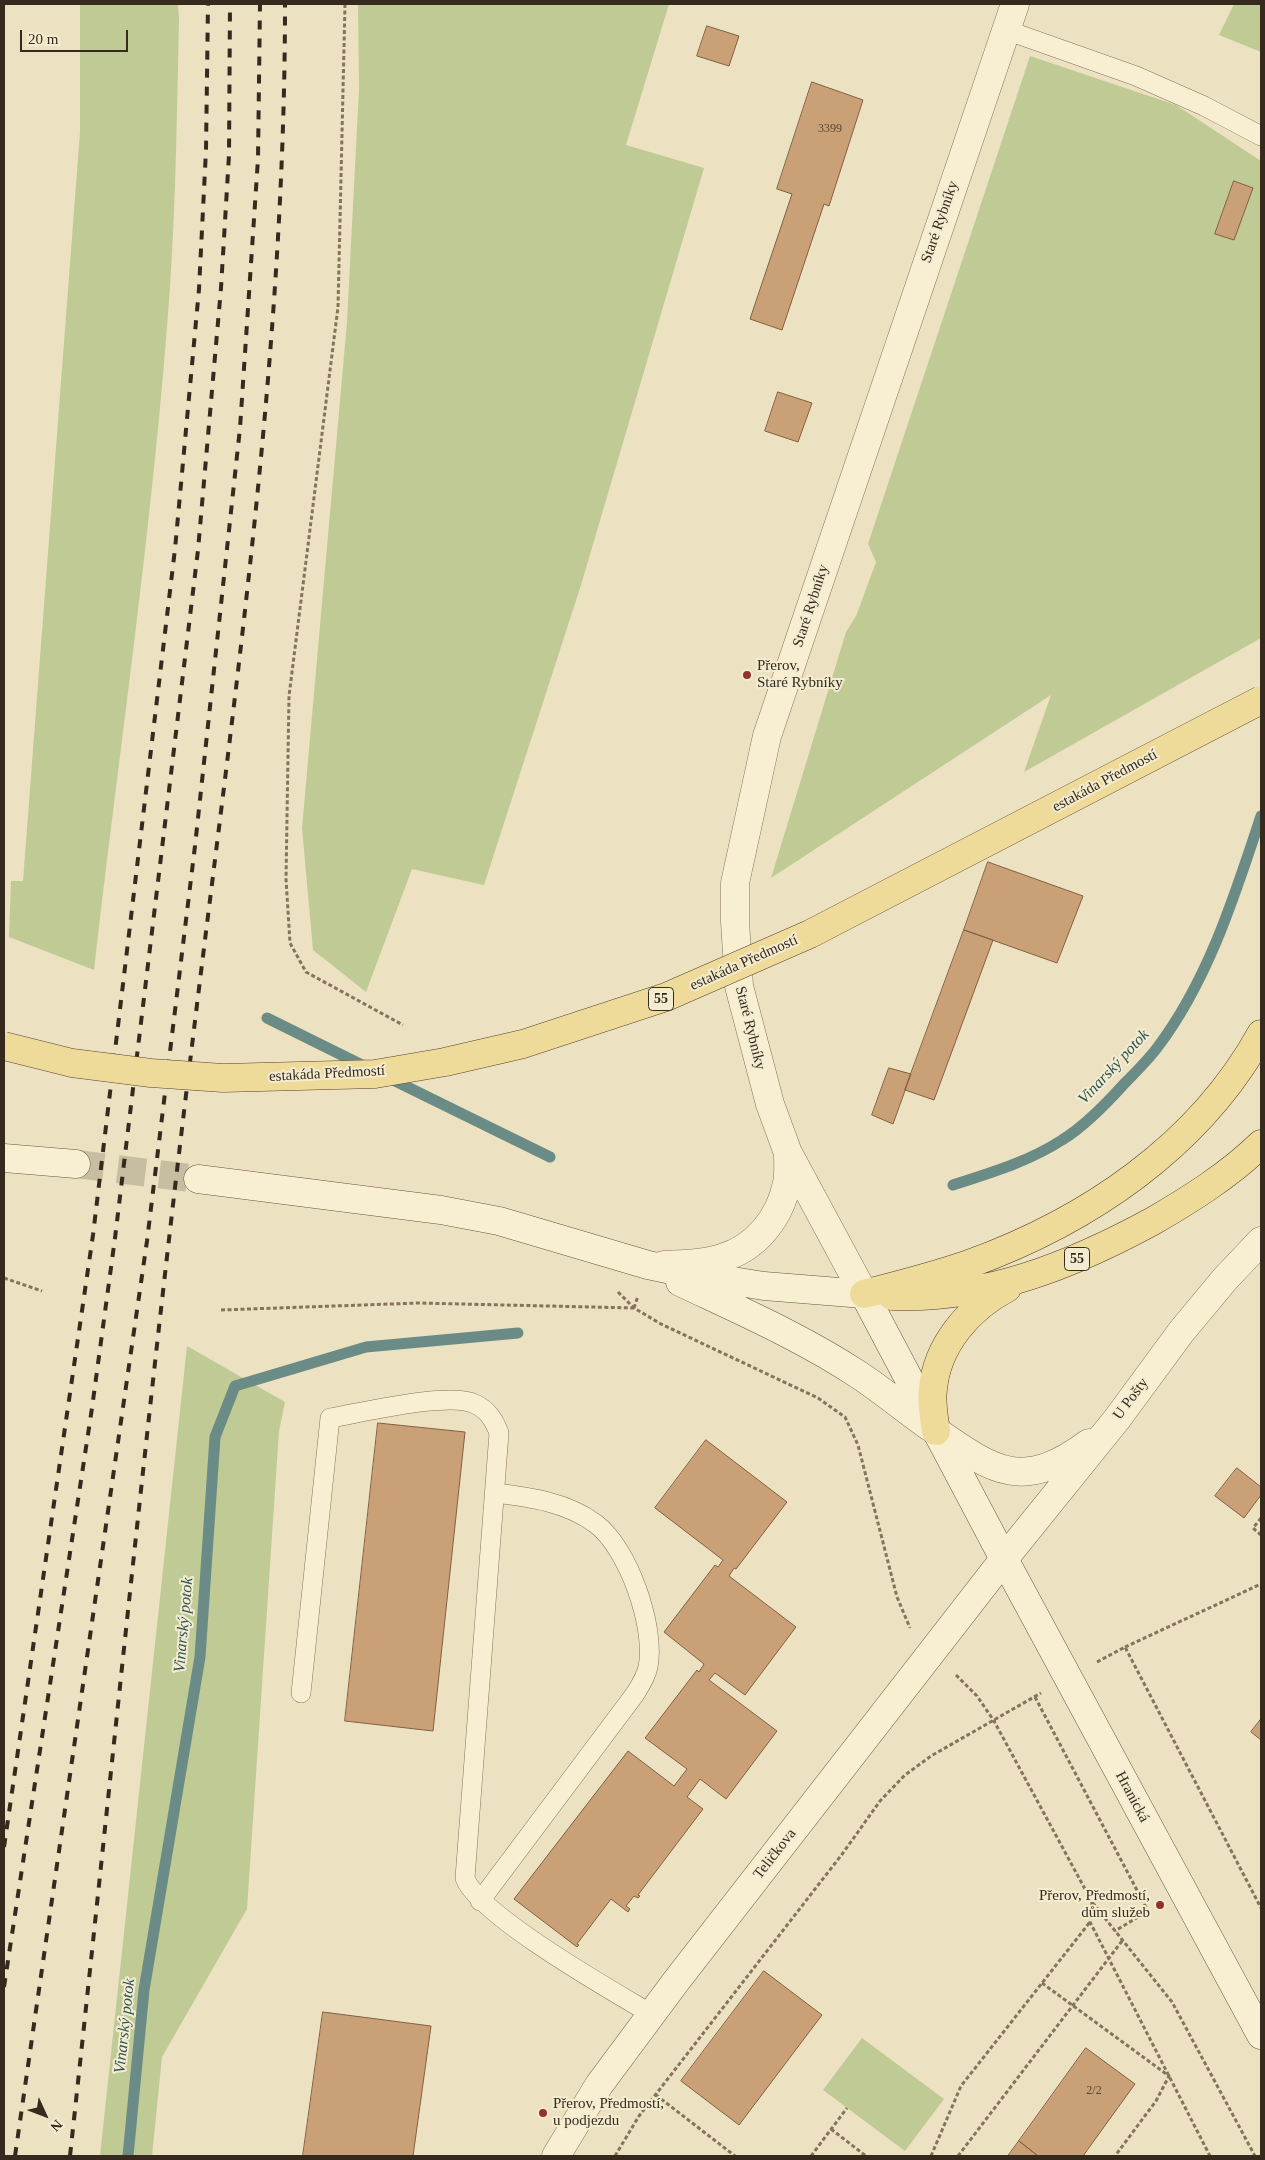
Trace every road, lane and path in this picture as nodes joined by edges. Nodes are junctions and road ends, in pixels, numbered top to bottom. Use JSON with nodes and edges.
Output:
{"nodes":[{"id":1,"x":345,"y":4,"type":"edge"},
{"id":2,"x":1015,"y":4,"type":"edge"},
{"id":3,"x":1006,"y":30,"type":"junction"},
{"id":4,"x":1261,"y":136,"type":"edge"},
{"id":5,"x":1261,"y":700,"type":"edge"},
{"id":6,"x":402,"y":1025,"type":"dead end"},
{"id":7,"x":1261,"y":1034,"type":"edge"},
{"id":8,"x":4,"y":1046,"type":"edge"},
{"id":9,"x":1261,"y":1144,"type":"edge"},
{"id":10,"x":788,"y":1152,"type":"junction"},
{"id":11,"x":4,"y":1158,"type":"edge"},
{"id":12,"x":76,"y":1164,"type":"tunnel mouth"},
{"id":13,"x":198,"y":1178,"type":"tunnel mouth"},
{"id":14,"x":1261,"y":1241,"type":"edge"},
{"id":15,"x":648,"y":1265,"type":"junction"},
{"id":16,"x":1029,"y":1277,"type":"junction"},
{"id":17,"x":4,"y":1278,"type":"edge"},
{"id":18,"x":615,"y":1290,"type":"dead end"},
{"id":19,"x":42,"y":1291,"type":"dead end"},
{"id":20,"x":864,"y":1294,"type":"junction"},
{"id":21,"x":634,"y":1308,"type":"junction"},
{"id":22,"x":221,"y":1310,"type":"dead end"},
{"id":23,"x":1117,"y":1419,"type":"junction"},
{"id":24,"x":936,"y":1432,"type":"junction"},
{"id":25,"x":495,"y":1493,"type":"junction"},
{"id":26,"x":1261,"y":1518,"type":"edge"},
{"id":27,"x":1261,"y":1535,"type":"edge"},
{"id":28,"x":1004,"y":1559,"type":"junction"},
{"id":29,"x":1261,"y":1584,"type":"edge"},
{"id":30,"x":1125,"y":1647,"type":"junction"},
{"id":31,"x":931,"y":1653,"type":"junction"},
{"id":32,"x":1067,"y":1678,"type":"junction"},
{"id":33,"x":301,"y":1693,"type":"dead end"},
{"id":34,"x":1035,"y":1697,"type":"junction"},
{"id":35,"x":994,"y":1721,"type":"junction"},
{"id":36,"x":480,"y":1901,"type":"junction"},
{"id":37,"x":1092,"y":1902,"type":"junction"},
{"id":38,"x":1261,"y":1908,"type":"edge"},
{"id":39,"x":1090,"y":1922,"type":"junction"},
{"id":40,"x":1115,"y":1931,"type":"junction"},
{"id":41,"x":1122,"y":1941,"type":"junction"},
{"id":42,"x":1109,"y":1959,"type":"junction"},
{"id":43,"x":1042,"y":1983,"type":"junction"},
{"id":44,"x":1073,"y":2005,"type":"junction"},
{"id":45,"x":651,"y":2014,"type":"junction"},
{"id":46,"x":1261,"y":2035,"type":"edge"},
{"id":47,"x":1169,"y":2076,"type":"junction"},
{"id":48,"x":656,"y":2095,"type":"junction"},
{"id":49,"x":847,"y":2108,"type":"dead end"},
{"id":50,"x":831,"y":2129,"type":"junction"},
{"id":51,"x":556,"y":2156,"type":"edge"},
{"id":52,"x":614,"y":2156,"type":"edge"},
{"id":53,"x":735,"y":2156,"type":"edge"},
{"id":54,"x":811,"y":2156,"type":"edge"},
{"id":55,"x":866,"y":2156,"type":"edge"},
{"id":56,"x":931,"y":2156,"type":"edge"},
{"id":57,"x":958,"y":2156,"type":"edge"},
{"id":58,"x":1114,"y":2156,"type":"edge"},
{"id":59,"x":1210,"y":2156,"type":"edge"},
{"id":60,"x":1255,"y":2156,"type":"edge"}],
"edges":[{"from":1,"to":6,"type":"path"},
{"from":2,"to":3,"type":"street","name":"Staré Rybníky"},
{"from":3,"to":4,"type":"lane"},
{"from":3,"to":10,"type":"street","name":"Staré Rybníky"},
{"from":5,"to":8,"type":"main road","name":"estakáda Předmostí","number":"55","bridge":true},
{"from":7,"to":20,"type":"main road"},
{"from":9,"to":16,"type":"main road","number":"55"},
{"from":10,"to":15,"type":"street"},
{"from":10,"to":20,"type":"street","name":"Staré Rybníky"},
{"from":11,"to":12,"type":"street"},
{"from":13,"to":15,"type":"street"},
{"from":14,"to":23,"type":"street","name":"U Pošty"},
{"from":15,"to":20,"type":"street"},
{"from":15,"to":24,"type":"street"},
{"from":16,"to":20,"type":"main road","number":"55"},
{"from":16,"to":24,"type":"main road"},
{"from":17,"to":19,"type":"path"},
{"from":18,"to":21,"type":"path"},
{"from":20,"to":24,"type":"street","name":"Staré Rybníky"},
{"from":21,"to":22,"type":"path"},
{"from":21,"to":31,"type":"path"},
{"from":23,"to":24,"type":"street"},
{"from":23,"to":28,"type":"street","name":"U Pošty"},
{"from":24,"to":28,"type":"street","name":"Hranická"},
{"from":25,"to":33,"type":"lane"},
{"from":25,"to":36,"type":"lane"},
{"from":25,"to":36,"type":"lane"},
{"from":26,"to":27,"type":"path"},
{"from":28,"to":31,"type":"street","name":"Teličkova"},
{"from":28,"to":32,"type":"street","name":"Hranická"},
{"from":29,"to":30,"type":"path"},
{"from":30,"to":32,"type":"path"},
{"from":30,"to":38,"type":"path"},
{"from":31,"to":35,"type":"path"},
{"from":31,"to":45,"type":"street","name":"Teličkova"},
{"from":32,"to":34,"type":"path"},
{"from":32,"to":46,"type":"street","name":"Hranická"},
{"from":34,"to":35,"type":"path"},
{"from":34,"to":40,"type":"path"},
{"from":35,"to":37,"type":"path"},
{"from":35,"to":48,"type":"path"},
{"from":36,"to":45,"type":"lane"},
{"from":37,"to":39,"type":"path"},
{"from":37,"to":40,"type":"path"},
{"from":39,"to":42,"type":"path"},
{"from":39,"to":43,"type":"path"},
{"from":40,"to":41,"type":"path"},
{"from":41,"to":42,"type":"path"},
{"from":41,"to":60,"type":"path"},
{"from":42,"to":44,"type":"path"},
{"from":42,"to":47,"type":"path"},
{"from":43,"to":44,"type":"path"},
{"from":43,"to":56,"type":"path"},
{"from":44,"to":47,"type":"path"},
{"from":44,"to":57,"type":"path"},
{"from":45,"to":51,"type":"street","name":"Teličkova"},
{"from":47,"to":58,"type":"path"},
{"from":47,"to":59,"type":"path"},
{"from":48,"to":52,"type":"path"},
{"from":48,"to":53,"type":"path"},
{"from":49,"to":50,"type":"path"},
{"from":50,"to":54,"type":"path"},
{"from":50,"to":55,"type":"path"}]}
